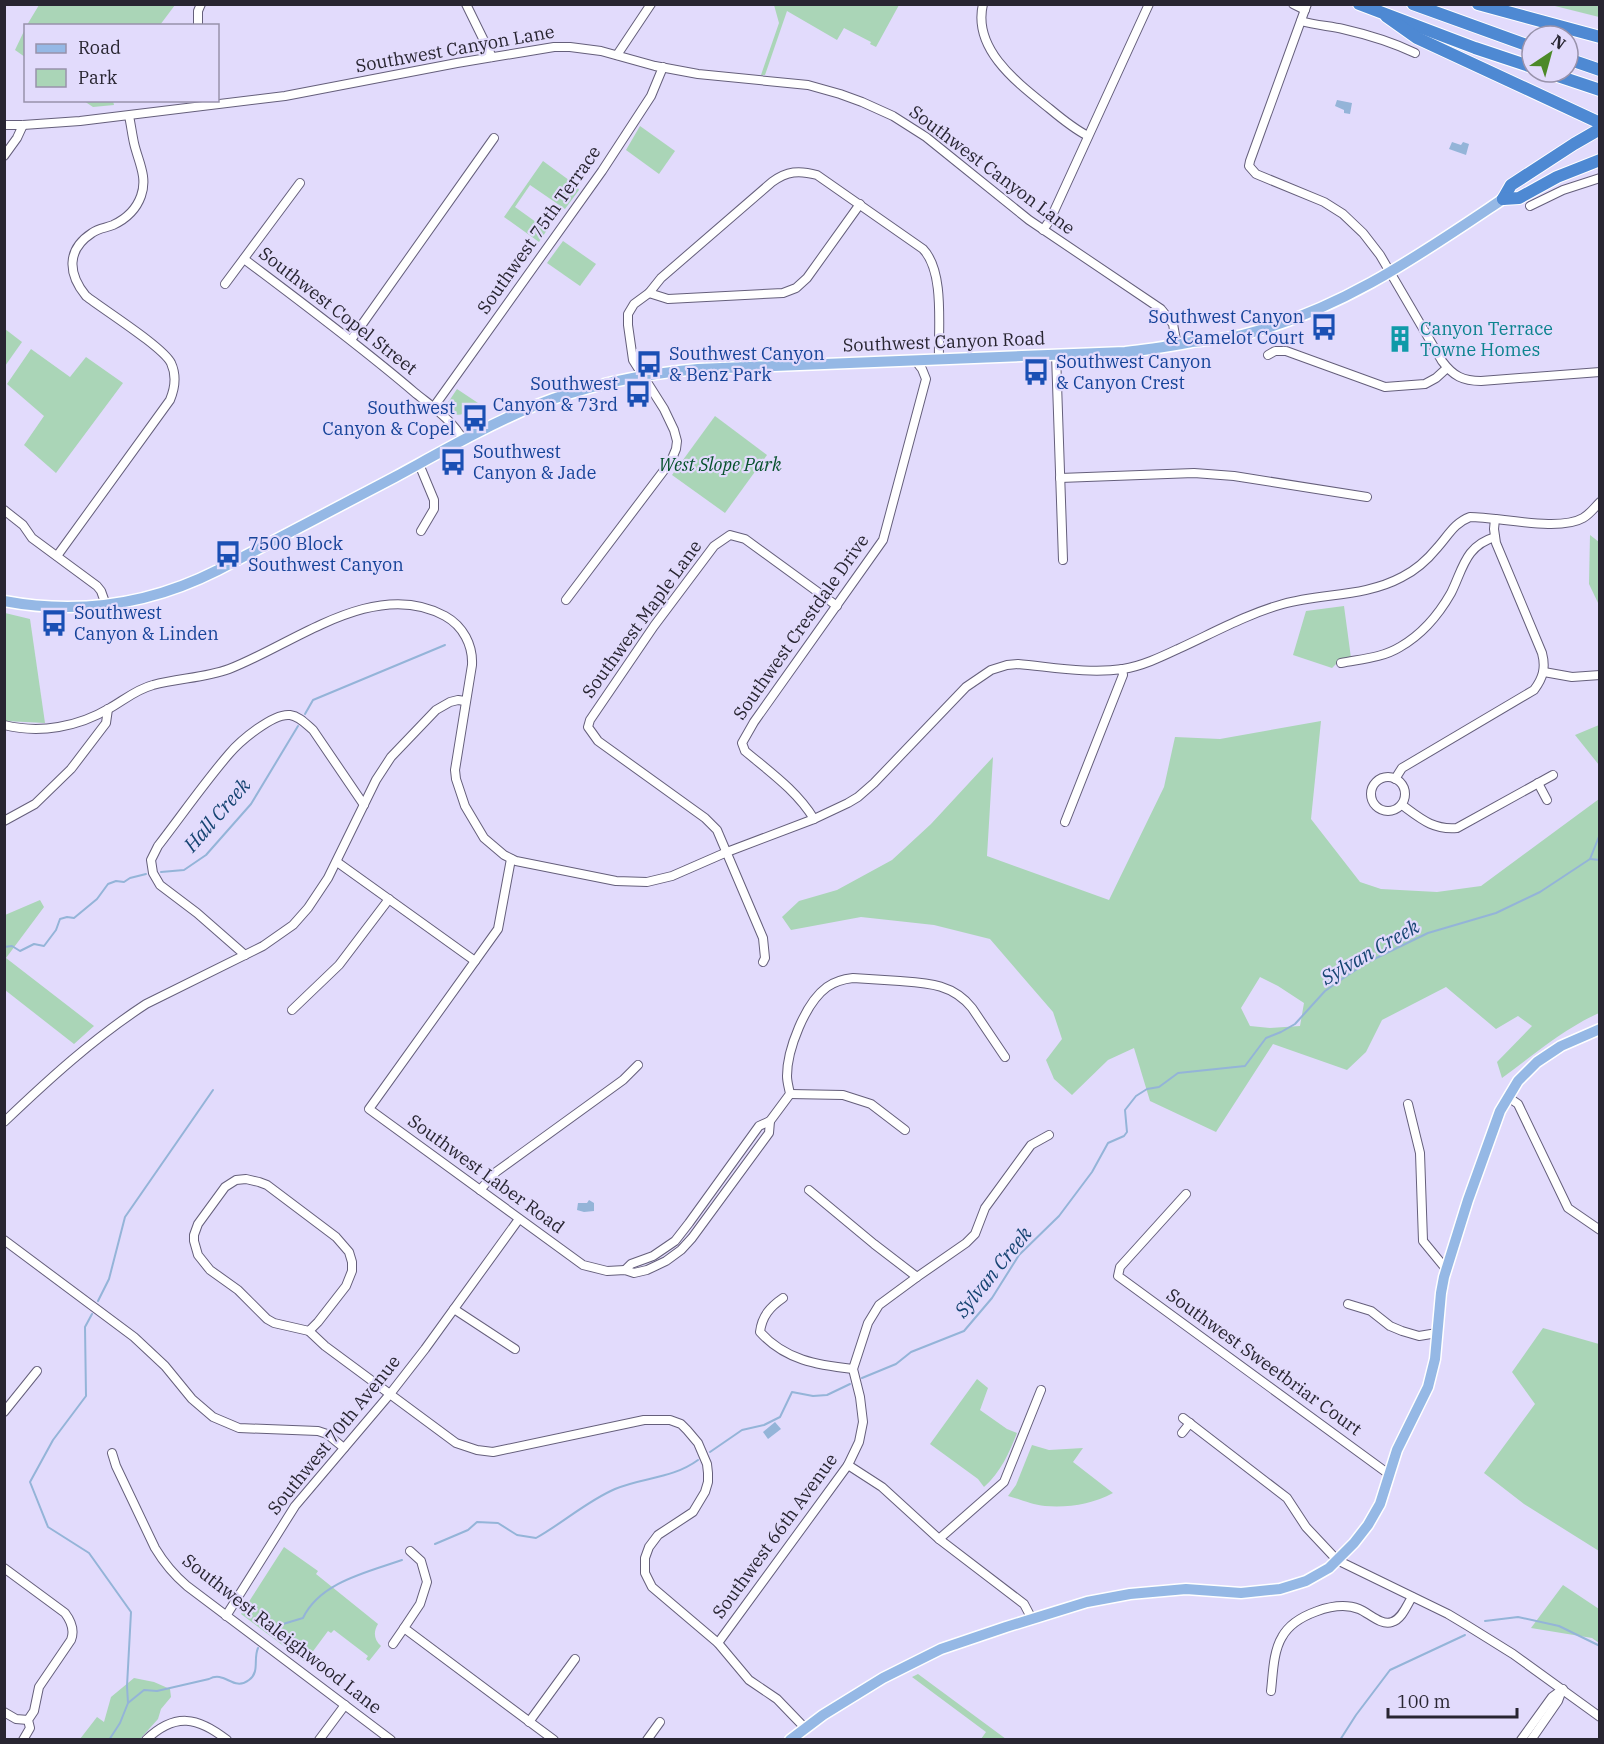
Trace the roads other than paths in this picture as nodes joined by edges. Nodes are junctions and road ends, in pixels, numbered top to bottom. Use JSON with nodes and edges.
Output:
{"nodes":[{"id":1,"x":201,"y":4,"type":"edge"},
{"id":2,"x":466,"y":4,"type":"edge"},
{"id":3,"x":651,"y":4,"type":"edge"},
{"id":4,"x":983,"y":4,"type":"edge"},
{"id":5,"x":1149,"y":4,"type":"edge"},
{"id":6,"x":1293,"y":4,"type":"edge"},
{"id":7,"x":1359,"y":4,"type":"edge"},
{"id":8,"x":1413,"y":4,"type":"edge"},
{"id":9,"x":1478,"y":4,"type":"edge"},
{"id":10,"x":1306,"y":7,"type":"edge"},
{"id":11,"x":1386,"y":16,"type":"junction"},
{"id":12,"x":1301,"y":21,"type":"junction"},
{"id":13,"x":198,"y":24,"type":"edge"},
{"id":14,"x":1599,"y":37,"type":"edge"},
{"id":15,"x":1520,"y":43,"type":"edge"},
{"id":16,"x":1414,"y":53,"type":"dead end"},
{"id":17,"x":617,"y":55,"type":"junction"},
{"id":18,"x":492,"y":57,"type":"junction"},
{"id":19,"x":1520,"y":63,"type":"edge"},
{"id":20,"x":1580,"y":63,"type":"edge"},
{"id":21,"x":663,"y":67,"type":"junction"},
{"id":22,"x":1599,"y":70,"type":"edge"},
{"id":23,"x":1580,"y":84,"type":"edge"},
{"id":24,"x":1599,"y":90,"type":"edge"},
{"id":25,"x":219,"y":102,"type":"edge"},
{"id":26,"x":206,"y":103,"type":"edge"},
{"id":27,"x":129,"y":116,"type":"junction"},
{"id":28,"x":1599,"y":123,"type":"edge"},
{"id":29,"x":4,"y":124,"type":"edge"},
{"id":30,"x":23,"y":125,"type":"junction"},
{"id":31,"x":1599,"y":129,"type":"edge"},
{"id":32,"x":1088,"y":136,"type":"junction"},
{"id":33,"x":494,"y":138,"type":"dead end"},
{"id":34,"x":4,"y":156,"type":"edge"},
{"id":35,"x":1599,"y":160,"type":"edge"},
{"id":36,"x":1599,"y":178,"type":"edge"},
{"id":37,"x":300,"y":183,"type":"dead end"},
{"id":38,"x":1503,"y":199,"type":"junction"},
{"id":39,"x":860,"y":204,"type":"junction"},
{"id":40,"x":1530,"y":206,"type":"dead end"},
{"id":41,"x":1043,"y":230,"type":"junction"},
{"id":42,"x":244,"y":259,"type":"junction"},
{"id":43,"x":1390,"y":273,"type":"junction"},
{"id":44,"x":225,"y":284,"type":"dead end"},
{"id":45,"x":649,"y":293,"type":"junction"},
{"id":46,"x":351,"y":340,"type":"junction"},
{"id":47,"x":1177,"y":346,"type":"junction"},
{"id":48,"x":1056,"y":354,"type":"junction"},
{"id":49,"x":1268,"y":355,"type":"dead end"},
{"id":50,"x":939,"y":359,"type":"junction"},
{"id":51,"x":915,"y":360,"type":"junction"},
{"id":52,"x":1447,"y":369,"type":"junction"},
{"id":53,"x":1599,"y":372,"type":"edge"},
{"id":54,"x":644,"y":376,"type":"junction"},
{"id":55,"x":433,"y":408,"type":"junction"},
{"id":56,"x":463,"y":440,"type":"junction"},
{"id":57,"x":419,"y":464,"type":"junction"},
{"id":58,"x":1060,"y":478,"type":"junction"},
{"id":59,"x":1367,"y":497,"type":"dead end"},
{"id":60,"x":1599,"y":502,"type":"edge"},
{"id":61,"x":4,"y":510,"type":"edge"},
{"id":62,"x":1495,"y":519,"type":"junction"},
{"id":63,"x":421,"y":531,"type":"dead end"},
{"id":64,"x":1495,"y":537,"type":"junction"},
{"id":65,"x":57,"y":556,"type":"junction"},
{"id":66,"x":1062,"y":560,"type":"dead end"},
{"id":67,"x":566,"y":600,"type":"dead end"},
{"id":68,"x":4,"y":601,"type":"edge"},
{"id":69,"x":106,"y":605,"type":"junction"},
{"id":70,"x":837,"y":606,"type":"junction"},
{"id":71,"x":1341,"y":663,"type":"dead end"},
{"id":72,"x":1122,"y":669,"type":"junction"},
{"id":73,"x":1544,"y":672,"type":"junction"},
{"id":74,"x":1599,"y":675,"type":"edge"},
{"id":75,"x":465,"y":701,"type":"junction"},
{"id":76,"x":108,"y":709,"type":"junction"},
{"id":77,"x":4,"y":725,"type":"edge"},
{"id":78,"x":1553,"y":775,"type":"dead end"},
{"id":79,"x":1395,"y":778,"type":"junction"},
{"id":80,"x":1538,"y":783,"type":"junction"},
{"id":81,"x":1547,"y":800,"type":"dead end"},
{"id":82,"x":364,"y":805,"type":"junction"},
{"id":83,"x":1402,"y":805,"type":"junction"},
{"id":84,"x":814,"y":819,"type":"junction"},
{"id":85,"x":4,"y":821,"type":"edge"},
{"id":86,"x":1065,"y":822,"type":"dead end"},
{"id":87,"x":727,"y":852,"type":"junction"},
{"id":88,"x":511,"y":859,"type":"junction"},
{"id":89,"x":337,"y":862,"type":"junction"},
{"id":90,"x":389,"y":899,"type":"junction"},
{"id":91,"x":245,"y":955,"type":"junction"},
{"id":92,"x":475,"y":962,"type":"junction"},
{"id":93,"x":763,"y":963,"type":"dead end"},
{"id":94,"x":292,"y":1010,"type":"dead end"},
{"id":95,"x":1599,"y":1029,"type":"edge"},
{"id":96,"x":1005,"y":1057,"type":"dead end"},
{"id":97,"x":638,"y":1065,"type":"dead end"},
{"id":98,"x":790,"y":1094,"type":"junction"},
{"id":99,"x":1508,"y":1097,"type":"junction"},
{"id":100,"x":1408,"y":1104,"type":"dead end"},
{"id":101,"x":4,"y":1122,"type":"edge"},
{"id":102,"x":905,"y":1130,"type":"dead end"},
{"id":103,"x":1049,"y":1136,"type":"dead end"},
{"id":104,"x":480,"y":1190,"type":"junction"},
{"id":105,"x":809,"y":1190,"type":"dead end"},
{"id":106,"x":1186,"y":1194,"type":"dead end"},
{"id":107,"x":519,"y":1219,"type":"junction"},
{"id":108,"x":1599,"y":1230,"type":"edge"},
{"id":109,"x":4,"y":1240,"type":"edge"},
{"id":110,"x":1446,"y":1269,"type":"junction"},
{"id":111,"x":917,"y":1277,"type":"junction"},
{"id":112,"x":783,"y":1298,"type":"dead end"},
{"id":113,"x":1348,"y":1304,"type":"dead end"},
{"id":114,"x":454,"y":1310,"type":"junction"},
{"id":115,"x":309,"y":1331,"type":"junction"},
{"id":116,"x":1437,"y":1333,"type":"junction"},
{"id":117,"x":515,"y":1349,"type":"dead end"},
{"id":118,"x":853,"y":1369,"type":"junction"},
{"id":119,"x":37,"y":1371,"type":"dead end"},
{"id":120,"x":1041,"y":1390,"type":"dead end"},
{"id":121,"x":390,"y":1394,"type":"junction"},
{"id":122,"x":4,"y":1412,"type":"edge"},
{"id":123,"x":1182,"y":1433,"type":"dead end"},
{"id":124,"x":344,"y":1448,"type":"junction"},
{"id":125,"x":112,"y":1453,"type":"dead end"},
{"id":126,"x":848,"y":1465,"type":"junction"},
{"id":127,"x":1390,"y":1474,"type":"junction"},
{"id":128,"x":939,"y":1539,"type":"junction"},
{"id":129,"x":410,"y":1551,"type":"dead end"},
{"id":130,"x":1337,"y":1560,"type":"junction"},
{"id":131,"x":4,"y":1568,"type":"edge"},
{"id":132,"x":1412,"y":1597,"type":"junction"},
{"id":133,"x":226,"y":1616,"type":"junction"},
{"id":134,"x":1032,"y":1619,"type":"junction"},
{"id":135,"x":404,"y":1628,"type":"junction"},
{"id":136,"x":718,"y":1643,"type":"junction"},
{"id":137,"x":393,"y":1644,"type":"dead end"},
{"id":138,"x":575,"y":1659,"type":"dead end"},
{"id":139,"x":1563,"y":1689,"type":"junction"},
{"id":140,"x":1271,"y":1691,"type":"dead end"},
{"id":141,"x":345,"y":1705,"type":"junction"},
{"id":142,"x":4,"y":1712,"type":"edge"},
{"id":143,"x":1599,"y":1717,"type":"edge"},
{"id":144,"x":28,"y":1720,"type":"junction"},
{"id":145,"x":529,"y":1722,"type":"junction"},
{"id":146,"x":660,"y":1722,"type":"dead end"},
{"id":147,"x":806,"y":1728,"type":"junction"},
{"id":148,"x":1534,"y":1728,"type":"junction"},
{"id":149,"x":23,"y":1740,"type":"edge"},
{"id":150,"x":146,"y":1740,"type":"edge"},
{"id":151,"x":227,"y":1740,"type":"edge"},
{"id":152,"x":319,"y":1740,"type":"edge"},
{"id":153,"x":391,"y":1740,"type":"edge"},
{"id":154,"x":554,"y":1740,"type":"edge"},
{"id":155,"x":647,"y":1740,"type":"edge"},
{"id":156,"x":790,"y":1740,"type":"edge"},
{"id":157,"x":1521,"y":1740,"type":"edge"},
{"id":158,"x":1531,"y":1740,"type":"edge"}],
"edges":[{"from":1,"to":13,"type":"street"},
{"from":2,"to":18,"type":"street"},
{"from":3,"to":17,"type":"street"},
{"from":4,"to":32,"type":"street"},
{"from":5,"to":32,"type":"street"},
{"from":6,"to":10,"type":"street"},
{"from":7,"to":11,"type":"highway"},
{"from":8,"to":15,"type":"highway"},
{"from":9,"to":14,"type":"highway"},
{"from":10,"to":12,"type":"street"},
{"from":11,"to":19,"type":"highway"},
{"from":11,"to":28,"type":"highway"},
{"from":12,"to":16,"type":"street"},
{"from":12,"to":43,"type":"street"},
{"from":17,"to":18,"type":"street","name":"Southwest Canyon Lane"},
{"from":17,"to":21,"type":"street","name":"Southwest Canyon Lane"},
{"from":18,"to":25,"type":"street","name":"Southwest Canyon Lane"},
{"from":20,"to":22,"type":"highway"},
{"from":21,"to":41,"type":"street","name":"Southwest Canyon Lane"},
{"from":21,"to":55,"type":"street","name":"Southwest 75th Terrace"},
{"from":23,"to":24,"type":"highway"},
{"from":26,"to":27,"type":"street","name":"Southwest Canyon Lane"},
{"from":27,"to":30,"type":"street","name":"Southwest Canyon Lane"},
{"from":27,"to":65,"type":"street"},
{"from":29,"to":30,"type":"street","name":"Southwest Canyon Lane"},
{"from":30,"to":34,"type":"street"},
{"from":31,"to":38,"type":"highway"},
{"from":32,"to":41,"type":"street"},
{"from":33,"to":46,"type":"street"},
{"from":35,"to":38,"type":"highway"},
{"from":36,"to":40,"type":"street"},
{"from":37,"to":42,"type":"street"},
{"from":38,"to":43,"type":"main road","name":"Southwest Canyon Road"},
{"from":39,"to":45,"type":"street"},
{"from":39,"to":45,"type":"street"},
{"from":39,"to":50,"type":"street"},
{"from":41,"to":47,"type":"street","name":"Southwest Canyon Lane"},
{"from":42,"to":44,"type":"street"},
{"from":42,"to":46,"type":"street","name":"Southwest Copel Street"},
{"from":43,"to":47,"type":"main road","name":"Southwest Canyon Road"},
{"from":43,"to":52,"type":"street"},
{"from":45,"to":54,"type":"street"},
{"from":46,"to":55,"type":"street","name":"Southwest Copel Street"},
{"from":47,"to":48,"type":"main road","name":"Southwest Canyon Road"},
{"from":48,"to":50,"type":"main road","name":"Southwest Canyon Road"},
{"from":48,"to":58,"type":"street"},
{"from":49,"to":52,"type":"street"},
{"from":50,"to":51,"type":"main road","name":"Southwest Canyon Road"},
{"from":51,"to":54,"type":"main road","name":"Southwest Canyon Road"},
{"from":51,"to":70,"type":"street","name":"Southwest Crestdale Drive"},
{"from":52,"to":53,"type":"street"},
{"from":54,"to":56,"type":"main road","name":"Southwest Canyon Road"},
{"from":54,"to":67,"type":"street"},
{"from":55,"to":56,"type":"street","name":"Southwest Copel Street"},
{"from":56,"to":57,"type":"main road","name":"Southwest Canyon Road"},
{"from":57,"to":63,"type":"street"},
{"from":57,"to":69,"type":"main road","name":"Southwest Canyon Road"},
{"from":58,"to":59,"type":"street"},
{"from":58,"to":66,"type":"street"},
{"from":60,"to":62,"type":"street"},
{"from":61,"to":65,"type":"street"},
{"from":62,"to":64,"type":"street"},
{"from":62,"to":72,"type":"street"},
{"from":64,"to":71,"type":"street"},
{"from":64,"to":73,"type":"street"},
{"from":65,"to":69,"type":"street"},
{"from":68,"to":69,"type":"main road","name":"Southwest Canyon Road"},
{"from":70,"to":84,"type":"street","name":"Southwest Crestdale Drive"},
{"from":70,"to":87,"type":"street","name":"Southwest Maple Lane"},
{"from":72,"to":84,"type":"street"},
{"from":72,"to":86,"type":"street"},
{"from":73,"to":74,"type":"street"},
{"from":73,"to":79,"type":"street"},
{"from":75,"to":76,"type":"street"},
{"from":75,"to":82,"type":"street"},
{"from":75,"to":88,"type":"street"},
{"from":76,"to":77,"type":"street"},
{"from":76,"to":85,"type":"street"},
{"from":78,"to":80,"type":"street"},
{"from":79,"to":83,"type":"street"},
{"from":79,"to":83,"type":"street"},
{"from":80,"to":81,"type":"street"},
{"from":80,"to":83,"type":"street"},
{"from":82,"to":89,"type":"street"},
{"from":82,"to":91,"type":"street"},
{"from":84,"to":87,"type":"street"},
{"from":87,"to":88,"type":"street"},
{"from":87,"to":93,"type":"street"},
{"from":88,"to":92,"type":"street"},
{"from":89,"to":90,"type":"street"},
{"from":89,"to":91,"type":"street"},
{"from":90,"to":92,"type":"street"},
{"from":90,"to":94,"type":"street"},
{"from":91,"to":101,"type":"street"},
{"from":92,"to":104,"type":"street","name":"Southwest Laber Road"},
{"from":95,"to":99,"type":"main road"},
{"from":96,"to":98,"type":"street"},
{"from":97,"to":104,"type":"street"},
{"from":98,"to":102,"type":"street"},
{"from":98,"to":107,"type":"street","name":"Southwest Laber Road"},
{"from":99,"to":108,"type":"street"},
{"from":99,"to":110,"type":"main road"},
{"from":100,"to":110,"type":"street"},
{"from":103,"to":111,"type":"street"},
{"from":104,"to":107,"type":"street","name":"Southwest Laber Road"},
{"from":105,"to":111,"type":"street"},
{"from":106,"to":127,"type":"street","name":"Southwest Sweetbriar Court"},
{"from":107,"to":114,"type":"street","name":"Southwest 70th Avenue"},
{"from":109,"to":124,"type":"street"},
{"from":110,"to":116,"type":"main road"},
{"from":111,"to":118,"type":"street"},
{"from":112,"to":118,"type":"street"},
{"from":113,"to":116,"type":"street"},
{"from":114,"to":117,"type":"street"},
{"from":114,"to":121,"type":"street","name":"Southwest 70th Avenue"},
{"from":115,"to":115,"type":"street"},
{"from":115,"to":121,"type":"street"},
{"from":116,"to":127,"type":"main road"},
{"from":118,"to":126,"type":"street","name":"Southwest 66th Avenue"},
{"from":119,"to":122,"type":"street"},
{"from":120,"to":128,"type":"street"},
{"from":121,"to":124,"type":"street","name":"Southwest 70th Avenue"},
{"from":121,"to":136,"type":"street"},
{"from":123,"to":130,"type":"street"},
{"from":124,"to":133,"type":"street","name":"Southwest 70th Avenue"},
{"from":125,"to":133,"type":"street","name":"Southwest Raleighwood Lane"},
{"from":126,"to":128,"type":"street"},
{"from":126,"to":136,"type":"street","name":"Southwest 66th Avenue"},
{"from":127,"to":130,"type":"main road"},
{"from":128,"to":134,"type":"street"},
{"from":129,"to":135,"type":"street"},
{"from":130,"to":132,"type":"street"},
{"from":130,"to":134,"type":"main road"},
{"from":131,"to":144,"type":"street"},
{"from":132,"to":139,"type":"street"},
{"from":132,"to":140,"type":"street"},
{"from":133,"to":141,"type":"street","name":"Southwest Raleighwood Lane"},
{"from":134,"to":147,"type":"main road"},
{"from":135,"to":137,"type":"street"},
{"from":135,"to":145,"type":"street"},
{"from":136,"to":147,"type":"street"},
{"from":138,"to":145,"type":"street"},
{"from":139,"to":143,"type":"street"},
{"from":139,"to":148,"type":"street"},
{"from":141,"to":152,"type":"street"},
{"from":141,"to":153,"type":"street","name":"Southwest Raleighwood Lane"},
{"from":142,"to":144,"type":"street"},
{"from":144,"to":149,"type":"street"},
{"from":145,"to":154,"type":"street"},
{"from":146,"to":155,"type":"street"},
{"from":147,"to":156,"type":"main road"},
{"from":148,"to":157,"type":"street"},
{"from":148,"to":158,"type":"street"},
{"from":150,"to":151,"type":"street"}]}
